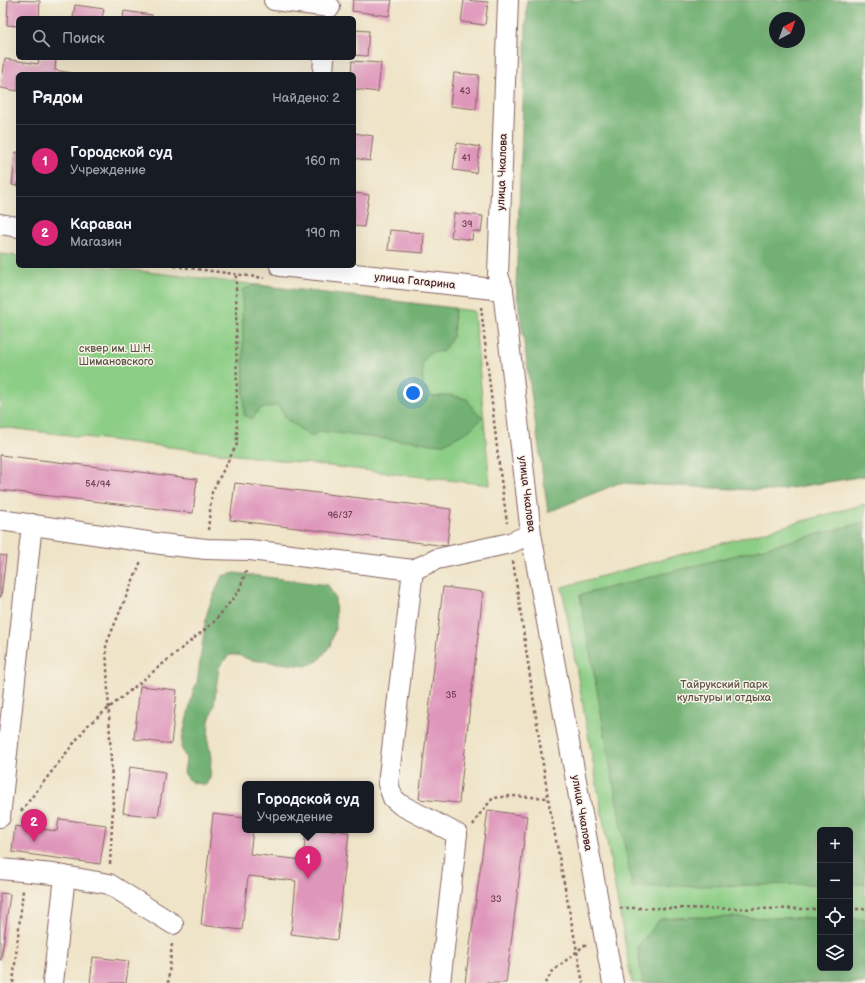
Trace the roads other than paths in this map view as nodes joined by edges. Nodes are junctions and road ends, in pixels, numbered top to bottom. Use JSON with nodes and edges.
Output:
{"nodes":[{"id":1,"x":274,"y":0,"type":"edge"},
{"id":2,"x":508,"y":0,"type":"edge"},
{"id":3,"x":330,"y":8,"type":"edge"},
{"id":4,"x":324,"y":60,"type":"edge"},
{"id":5,"x":323,"y":72,"type":"edge"},
{"id":6,"x":0,"y":224,"type":"edge"},
{"id":7,"x":16,"y":227,"type":"edge"},
{"id":8,"x":303,"y":268,"type":"edge"},
{"id":9,"x":503,"y":290,"type":"junction"},
{"id":10,"x":0,"y":520,"type":"edge"},
{"id":11,"x":32,"y":524,"type":"junction"},
{"id":12,"x":531,"y":534,"type":"junction"},
{"id":13,"x":413,"y":570,"type":"junction"},
{"id":14,"x":8,"y":817,"type":"edge"},
{"id":15,"x":0,"y":869,"type":"edge"},
{"id":16,"x":65,"y":876,"type":"junction"},
{"id":17,"x":173,"y":924,"type":"road end"},
{"id":18,"x":53,"y":983,"type":"edge"},
{"id":19,"x":440,"y":983,"type":"edge"},
{"id":20,"x":613,"y":983,"type":"edge"}],
"edges":[{"from":1,"to":3,"type":"street"},
{"from":2,"to":9,"type":"street","name":"улица Чкалова"},
{"from":4,"to":5,"type":"street"},
{"from":6,"to":7,"type":"street"},
{"from":8,"to":9,"type":"street","name":"улица Гагарина"},
{"from":9,"to":12,"type":"street","name":"улица Чкалова"},
{"from":10,"to":11,"type":"street"},
{"from":11,"to":13,"type":"street"},
{"from":11,"to":14,"type":"street"},
{"from":12,"to":13,"type":"street"},
{"from":12,"to":20,"type":"street","name":"улица Чкалова"},
{"from":13,"to":19,"type":"street"},
{"from":15,"to":16,"type":"street"},
{"from":16,"to":17,"type":"street"},
{"from":16,"to":18,"type":"street"}]}
